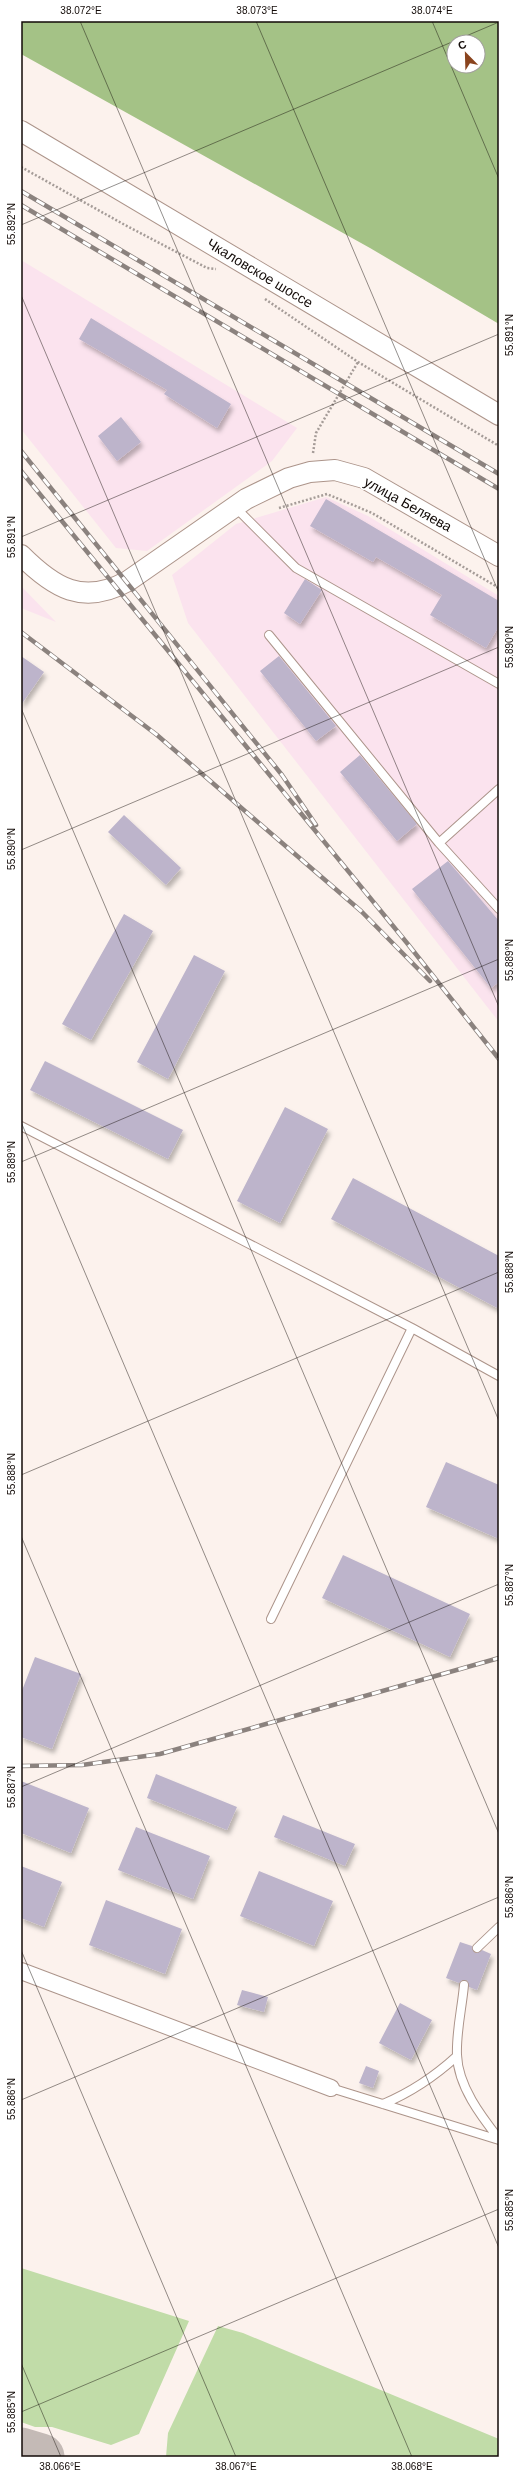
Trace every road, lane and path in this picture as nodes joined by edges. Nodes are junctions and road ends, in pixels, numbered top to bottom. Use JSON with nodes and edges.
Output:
{"nodes":[{"id":1,"x":21,"y":131,"type":"edge"},
{"id":2,"x":21,"y":167,"type":"edge"},
{"id":3,"x":222,"y":269,"type":"dead end"},
{"id":4,"x":262,"y":297,"type":"dead end"},
{"id":5,"x":358,"y":362,"type":"junction"},
{"id":6,"x":499,"y":415,"type":"edge"},
{"id":7,"x":499,"y":446,"type":"edge"},
{"id":8,"x":310,"y":472,"type":"junction"},
{"id":9,"x":235,"y":507,"type":"junction"},
{"id":10,"x":279,"y":508,"type":"dead end"},
{"id":11,"x":21,"y":555,"type":"edge"},
{"id":12,"x":499,"y":556,"type":"edge"},
{"id":13,"x":499,"y":588,"type":"edge"},
{"id":14,"x":269,"y":635,"type":"dead end"},
{"id":15,"x":499,"y":684,"type":"edge"},
{"id":16,"x":499,"y":789,"type":"edge"},
{"id":17,"x":439,"y":843,"type":"junction"},
{"id":18,"x":499,"y":909,"type":"edge"},
{"id":19,"x":21,"y":1126,"type":"edge"},
{"id":20,"x":412,"y":1328,"type":"junction"},
{"id":21,"x":499,"y":1376,"type":"edge"},
{"id":22,"x":272,"y":1619,"type":"dead end"},
{"id":23,"x":499,"y":1927,"type":"edge"},
{"id":24,"x":477,"y":1948,"type":"dead end"},
{"id":25,"x":21,"y":1971,"type":"edge"},
{"id":26,"x":464,"y":1985,"type":"dead end"},
{"id":27,"x":457,"y":2056,"type":"junction"},
{"id":28,"x":331,"y":2088,"type":"joint"},
{"id":29,"x":383,"y":2104,"type":"junction"},
{"id":30,"x":499,"y":2140,"type":"edge"}],
"edges":[{"from":1,"to":6,"type":"street","name":"Чкаловское шоссе"},
{"from":2,"to":3,"type":"path"},
{"from":4,"to":5,"type":"path"},
{"from":5,"to":7,"type":"path"},
{"from":5,"to":8,"type":"path"},
{"from":8,"to":9,"type":"street","name":"улица Беляева"},
{"from":8,"to":12,"type":"street","name":"улица Беляева"},
{"from":9,"to":11,"type":"street","name":"улица Беляева"},
{"from":9,"to":15,"type":"lane"},
{"from":10,"to":13,"type":"path"},
{"from":14,"to":17,"type":"lane"},
{"from":16,"to":17,"type":"lane"},
{"from":17,"to":18,"type":"lane"},
{"from":19,"to":20,"type":"lane"},
{"from":20,"to":21,"type":"lane"},
{"from":20,"to":22,"type":"lane"},
{"from":23,"to":24,"type":"lane"},
{"from":25,"to":28,"type":"street"},
{"from":26,"to":27,"type":"lane"},
{"from":27,"to":29,"type":"lane"},
{"from":27,"to":30,"type":"lane"},
{"from":28,"to":29,"type":"lane"},
{"from":29,"to":30,"type":"lane"}]}
